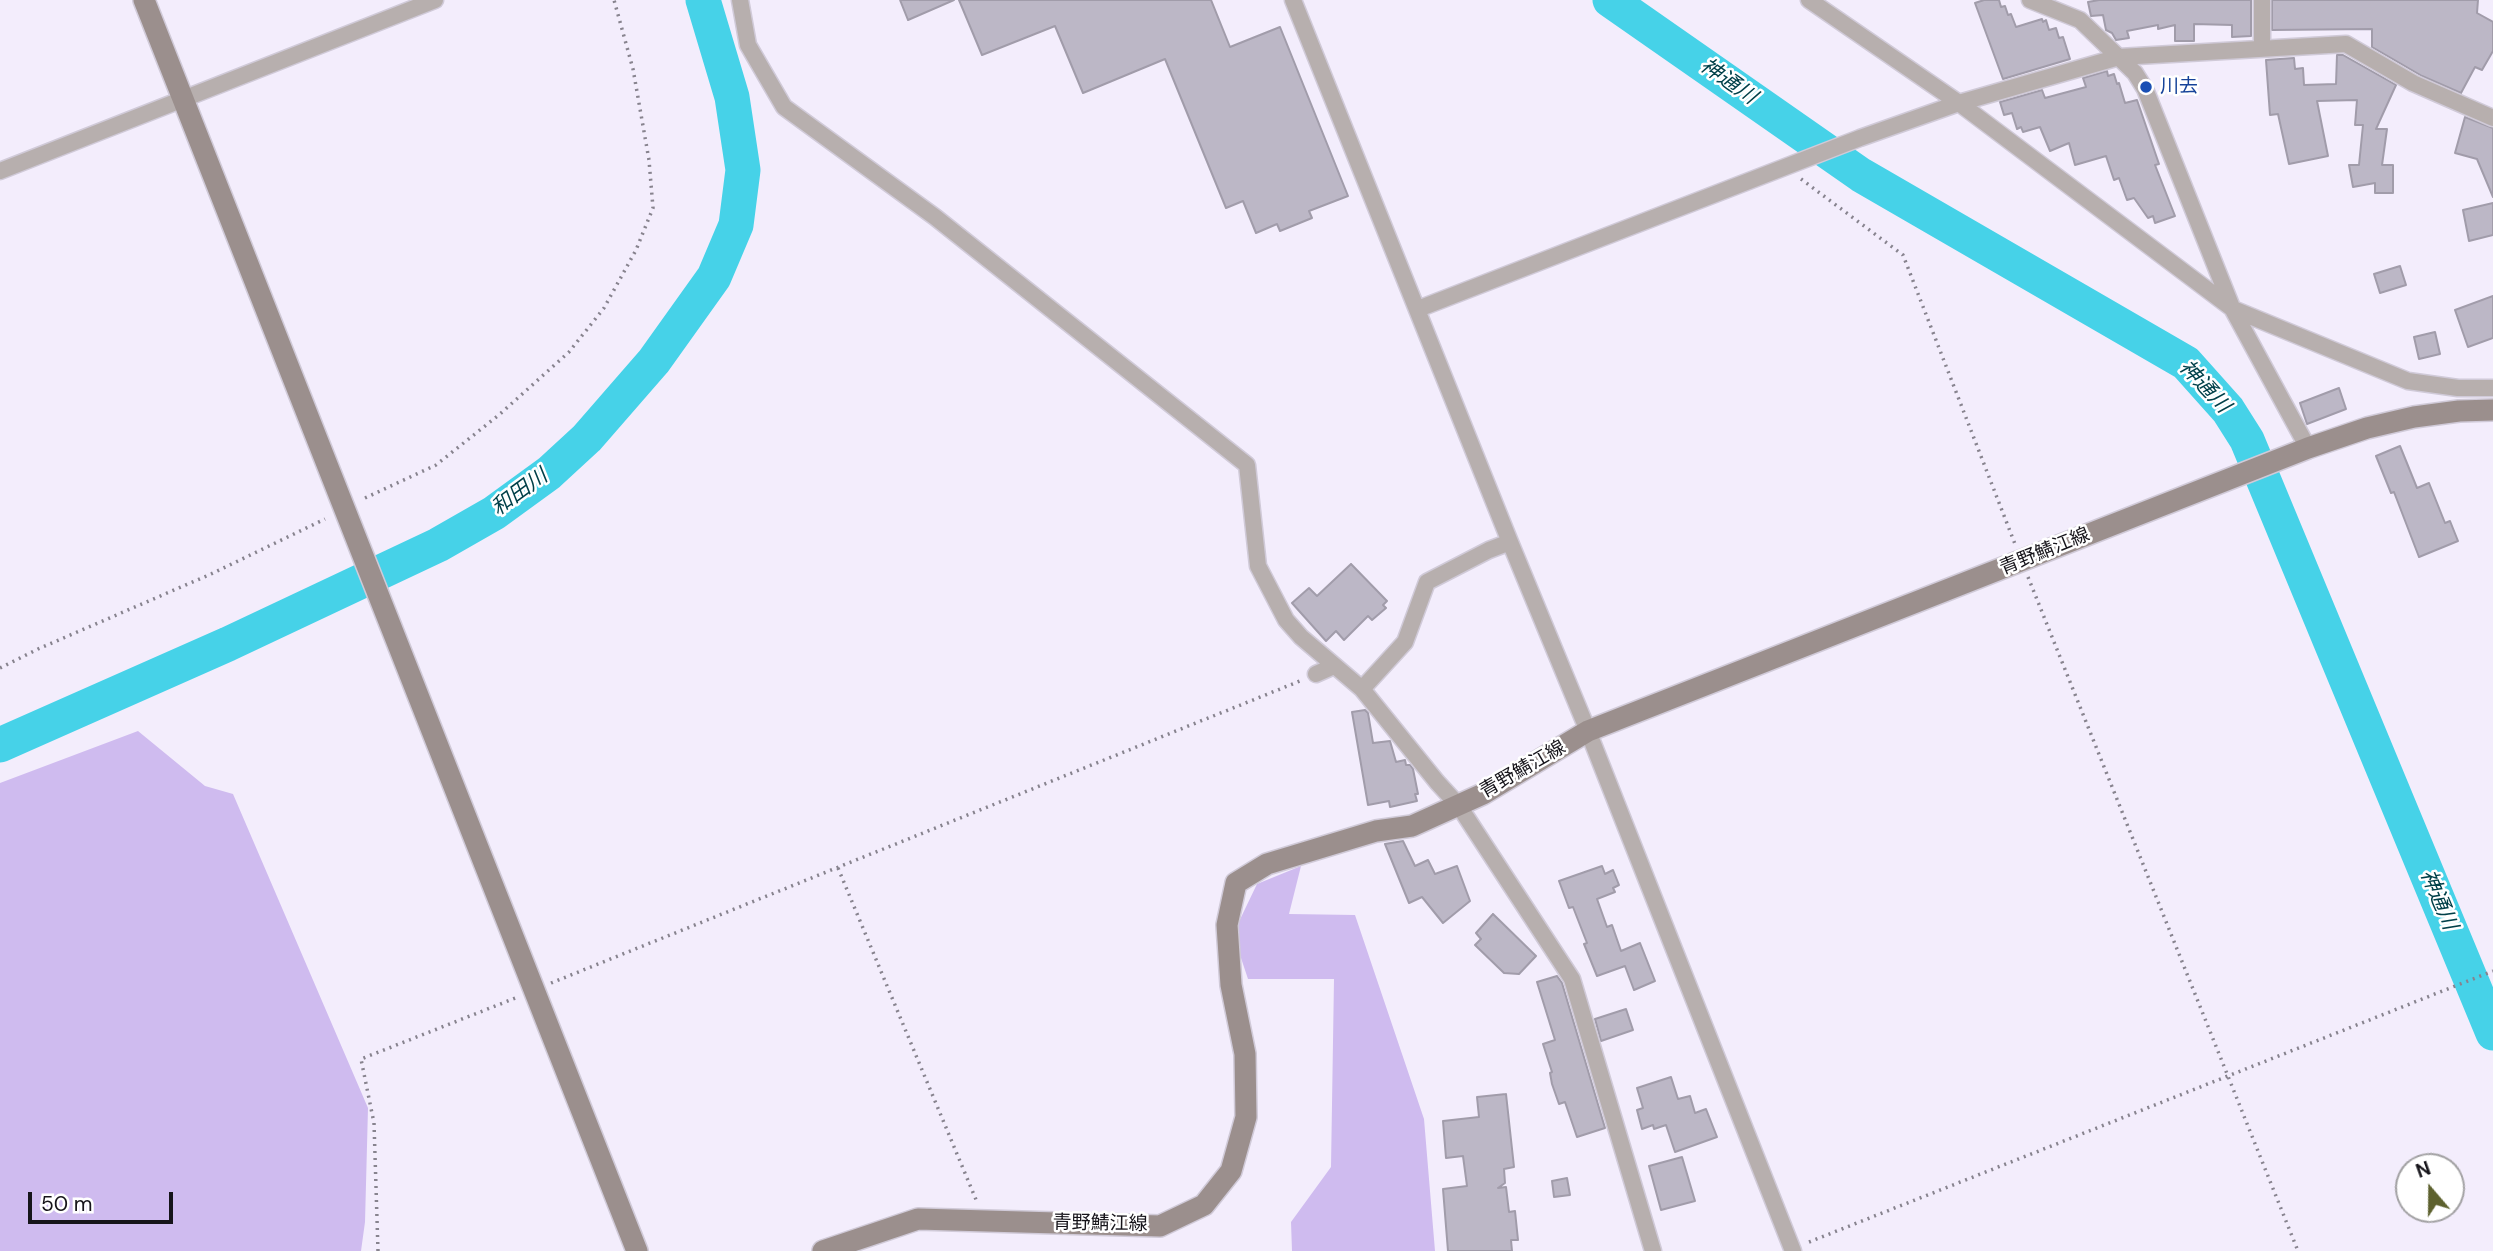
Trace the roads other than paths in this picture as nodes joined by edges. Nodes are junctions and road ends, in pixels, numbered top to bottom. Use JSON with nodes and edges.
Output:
{"nodes":[{"id":1,"x":144,"y":0,"type":"edge"},
{"id":2,"x":435,"y":0,"type":"edge"},
{"id":3,"x":740,"y":0,"type":"edge"},
{"id":4,"x":1293,"y":0,"type":"edge"},
{"id":5,"x":1809,"y":0,"type":"edge"},
{"id":6,"x":2030,"y":0,"type":"edge"},
{"id":7,"x":2262,"y":0,"type":"edge"},
{"id":8,"x":2262,"y":48,"type":"junction"},
{"id":9,"x":2119,"y":57,"type":"junction"},
{"id":10,"x":184,"y":99,"type":"junction"},
{"id":11,"x":1959,"y":103,"type":"junction"},
{"id":12,"x":2493,"y":118,"type":"edge"},
{"id":13,"x":0,"y":171,"type":"edge"},
{"id":14,"x":1418,"y":309,"type":"junction"},
{"id":15,"x":2233,"y":309,"type":"junction"},
{"id":16,"x":2493,"y":388,"type":"edge"},
{"id":17,"x":2493,"y":410,"type":"edge"},
{"id":18,"x":2301,"y":450,"type":"junction"},
{"id":19,"x":1510,"y":542,"type":"junction"},
{"id":20,"x":1334,"y":666,"type":"junction"},
{"id":21,"x":1316,"y":674,"type":"road end"},
{"id":22,"x":1362,"y":689,"type":"junction"},
{"id":23,"x":1588,"y":731,"type":"junction"},
{"id":24,"x":1459,"y":806,"type":"junction"},
{"id":25,"x":1793,"y":1250,"type":"edge"},
{"id":26,"x":637,"y":1251,"type":"edge"},
{"id":27,"x":822,"y":1251,"type":"edge"},
{"id":28,"x":1653,"y":1251,"type":"edge"}],
"edges":[{"from":1,"to":10,"type":"main road"},
{"from":2,"to":10,"type":"street"},
{"from":3,"to":20,"type":"street"},
{"from":4,"to":14,"type":"street"},
{"from":5,"to":11,"type":"street"},
{"from":6,"to":9,"type":"street"},
{"from":7,"to":8,"type":"street"},
{"from":8,"to":9,"type":"street"},
{"from":8,"to":12,"type":"street"},
{"from":9,"to":11,"type":"street"},
{"from":9,"to":15,"type":"street"},
{"from":10,"to":13,"type":"street"},
{"from":10,"to":26,"type":"main road"},
{"from":11,"to":14,"type":"street"},
{"from":11,"to":15,"type":"street"},
{"from":14,"to":19,"type":"street"},
{"from":15,"to":16,"type":"street"},
{"from":15,"to":18,"type":"street"},
{"from":17,"to":18,"type":"main road","name":"青野鯖江線"},
{"from":18,"to":23,"type":"main road","name":"青野鯖江線"},
{"from":19,"to":22,"type":"street"},
{"from":19,"to":23,"type":"street"},
{"from":20,"to":21,"type":"street"},
{"from":20,"to":22,"type":"street"},
{"from":22,"to":24,"type":"street"},
{"from":23,"to":24,"type":"main road","name":"青野鯖江線"},
{"from":23,"to":25,"type":"street"},
{"from":24,"to":27,"type":"main road","name":"青野鯖江線"},
{"from":24,"to":28,"type":"street"}]}
